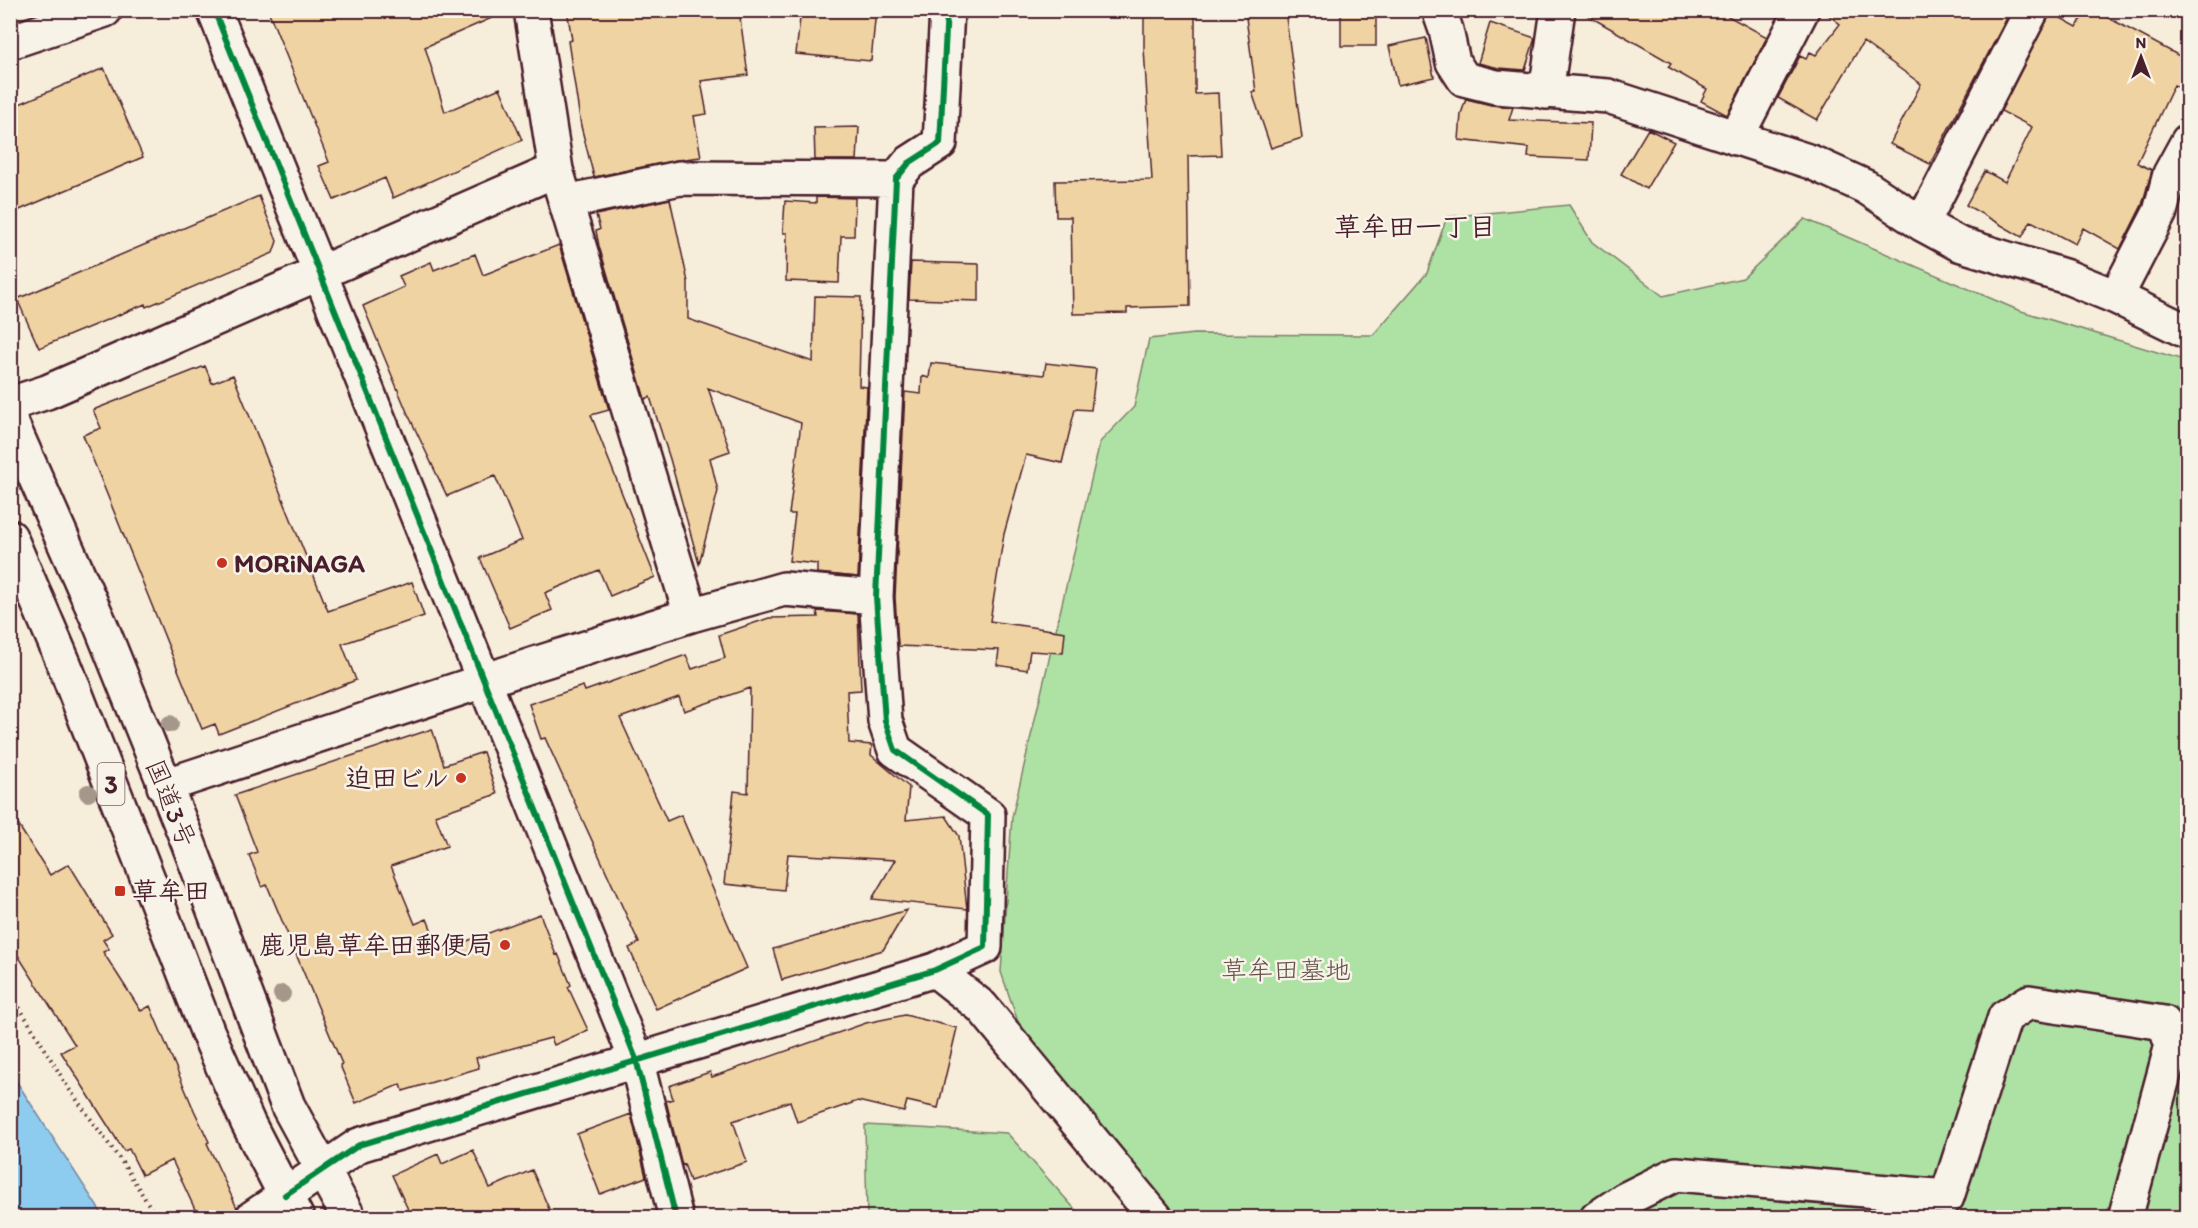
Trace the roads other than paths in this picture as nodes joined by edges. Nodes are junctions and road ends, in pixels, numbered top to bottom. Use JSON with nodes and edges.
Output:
{"nodes":[{"id":1,"x":105,"y":10,"type":"edge"},
{"id":2,"x":214,"y":10,"type":"edge"},
{"id":3,"x":531,"y":10,"type":"edge"},
{"id":4,"x":947,"y":10,"type":"edge"},
{"id":5,"x":1439,"y":10,"type":"edge"},
{"id":6,"x":1558,"y":10,"type":"edge"},
{"id":7,"x":1802,"y":10,"type":"edge"},
{"id":8,"x":2032,"y":10,"type":"edge"},
{"id":9,"x":10,"y":42,"type":"edge"},
{"id":10,"x":1546,"y":92,"type":"junction"},
{"id":11,"x":1736,"y":138,"type":"junction"},
{"id":12,"x":2187,"y":141,"type":"edge"},
{"id":13,"x":556,"y":170,"type":"junction"},
{"id":14,"x":896,"y":179,"type":"junction"},
{"id":15,"x":566,"y":202,"type":"junction"},
{"id":16,"x":1922,"y":224,"type":"junction"},
{"id":17,"x":319,"y":274,"type":"junction"},
{"id":18,"x":2116,"y":297,"type":"junction"},
{"id":19,"x":2187,"y":332,"type":"edge"},
{"id":20,"x":10,"y":404,"type":"edge"},
{"id":21,"x":10,"y":420,"type":"edge"},
{"id":22,"x":10,"y":537,"type":"edge"},
{"id":23,"x":876,"y":597,"type":"junction"},
{"id":24,"x":691,"y":615,"type":"junction"},
{"id":25,"x":483,"y":681,"type":"junction"},
{"id":26,"x":164,"y":786,"type":"junction"},
{"id":27,"x":935,"y":970,"type":"junction"},
{"id":28,"x":636,"y":1059,"type":"junction"},
{"id":29,"x":324,"y":1169,"type":"junction"},
{"id":30,"x":291,"y":1206,"type":"edge"},
{"id":31,"x":252,"y":1218,"type":"edge"},
{"id":32,"x":349,"y":1218,"type":"edge"},
{"id":33,"x":676,"y":1218,"type":"edge"},
{"id":34,"x":1156,"y":1218,"type":"edge"},
{"id":35,"x":1597,"y":1218,"type":"edge"},
{"id":36,"x":2125,"y":1218,"type":"edge"}],
"edges":[{"from":1,"to":9,"type":"main road"},
{"from":2,"to":17,"type":"main road"},
{"from":3,"to":13,"type":"main road"},
{"from":4,"to":14,"type":"main road"},
{"from":5,"to":10,"type":"main road"},
{"from":6,"to":10,"type":"main road"},
{"from":7,"to":11,"type":"main road"},
{"from":8,"to":16,"type":"main road"},
{"from":10,"to":11,"type":"main road"},
{"from":11,"to":16,"type":"main road"},
{"from":12,"to":18,"type":"main road"},
{"from":13,"to":15,"type":"main road"},
{"from":13,"to":17,"type":"main road"},
{"from":14,"to":15,"type":"main road"},
{"from":14,"to":23,"type":"main road"},
{"from":15,"to":24,"type":"main road"},
{"from":16,"to":18,"type":"main road"},
{"from":17,"to":20,"type":"main road"},
{"from":17,"to":25,"type":"main road"},
{"from":18,"to":19,"type":"main road"},
{"from":21,"to":26,"type":"main road","name":"国道3号","number":"3"},
{"from":22,"to":30,"type":"main road","name":"国道3号","number":"3"},
{"from":23,"to":24,"type":"main road"},
{"from":23,"to":27,"type":"main road"},
{"from":24,"to":25,"type":"main road"},
{"from":25,"to":26,"type":"main road"},
{"from":25,"to":28,"type":"main road"},
{"from":26,"to":29,"type":"main road","name":"国道3号","number":"3"},
{"from":27,"to":28,"type":"main road"},
{"from":27,"to":34,"type":"main road"},
{"from":28,"to":29,"type":"main road"},
{"from":28,"to":33,"type":"main road"},
{"from":29,"to":30,"type":"main road"},
{"from":29,"to":32,"type":"main road","name":"国道3号","number":"3"},
{"from":30,"to":31,"type":"main road"},
{"from":35,"to":36,"type":"main road"}]}
